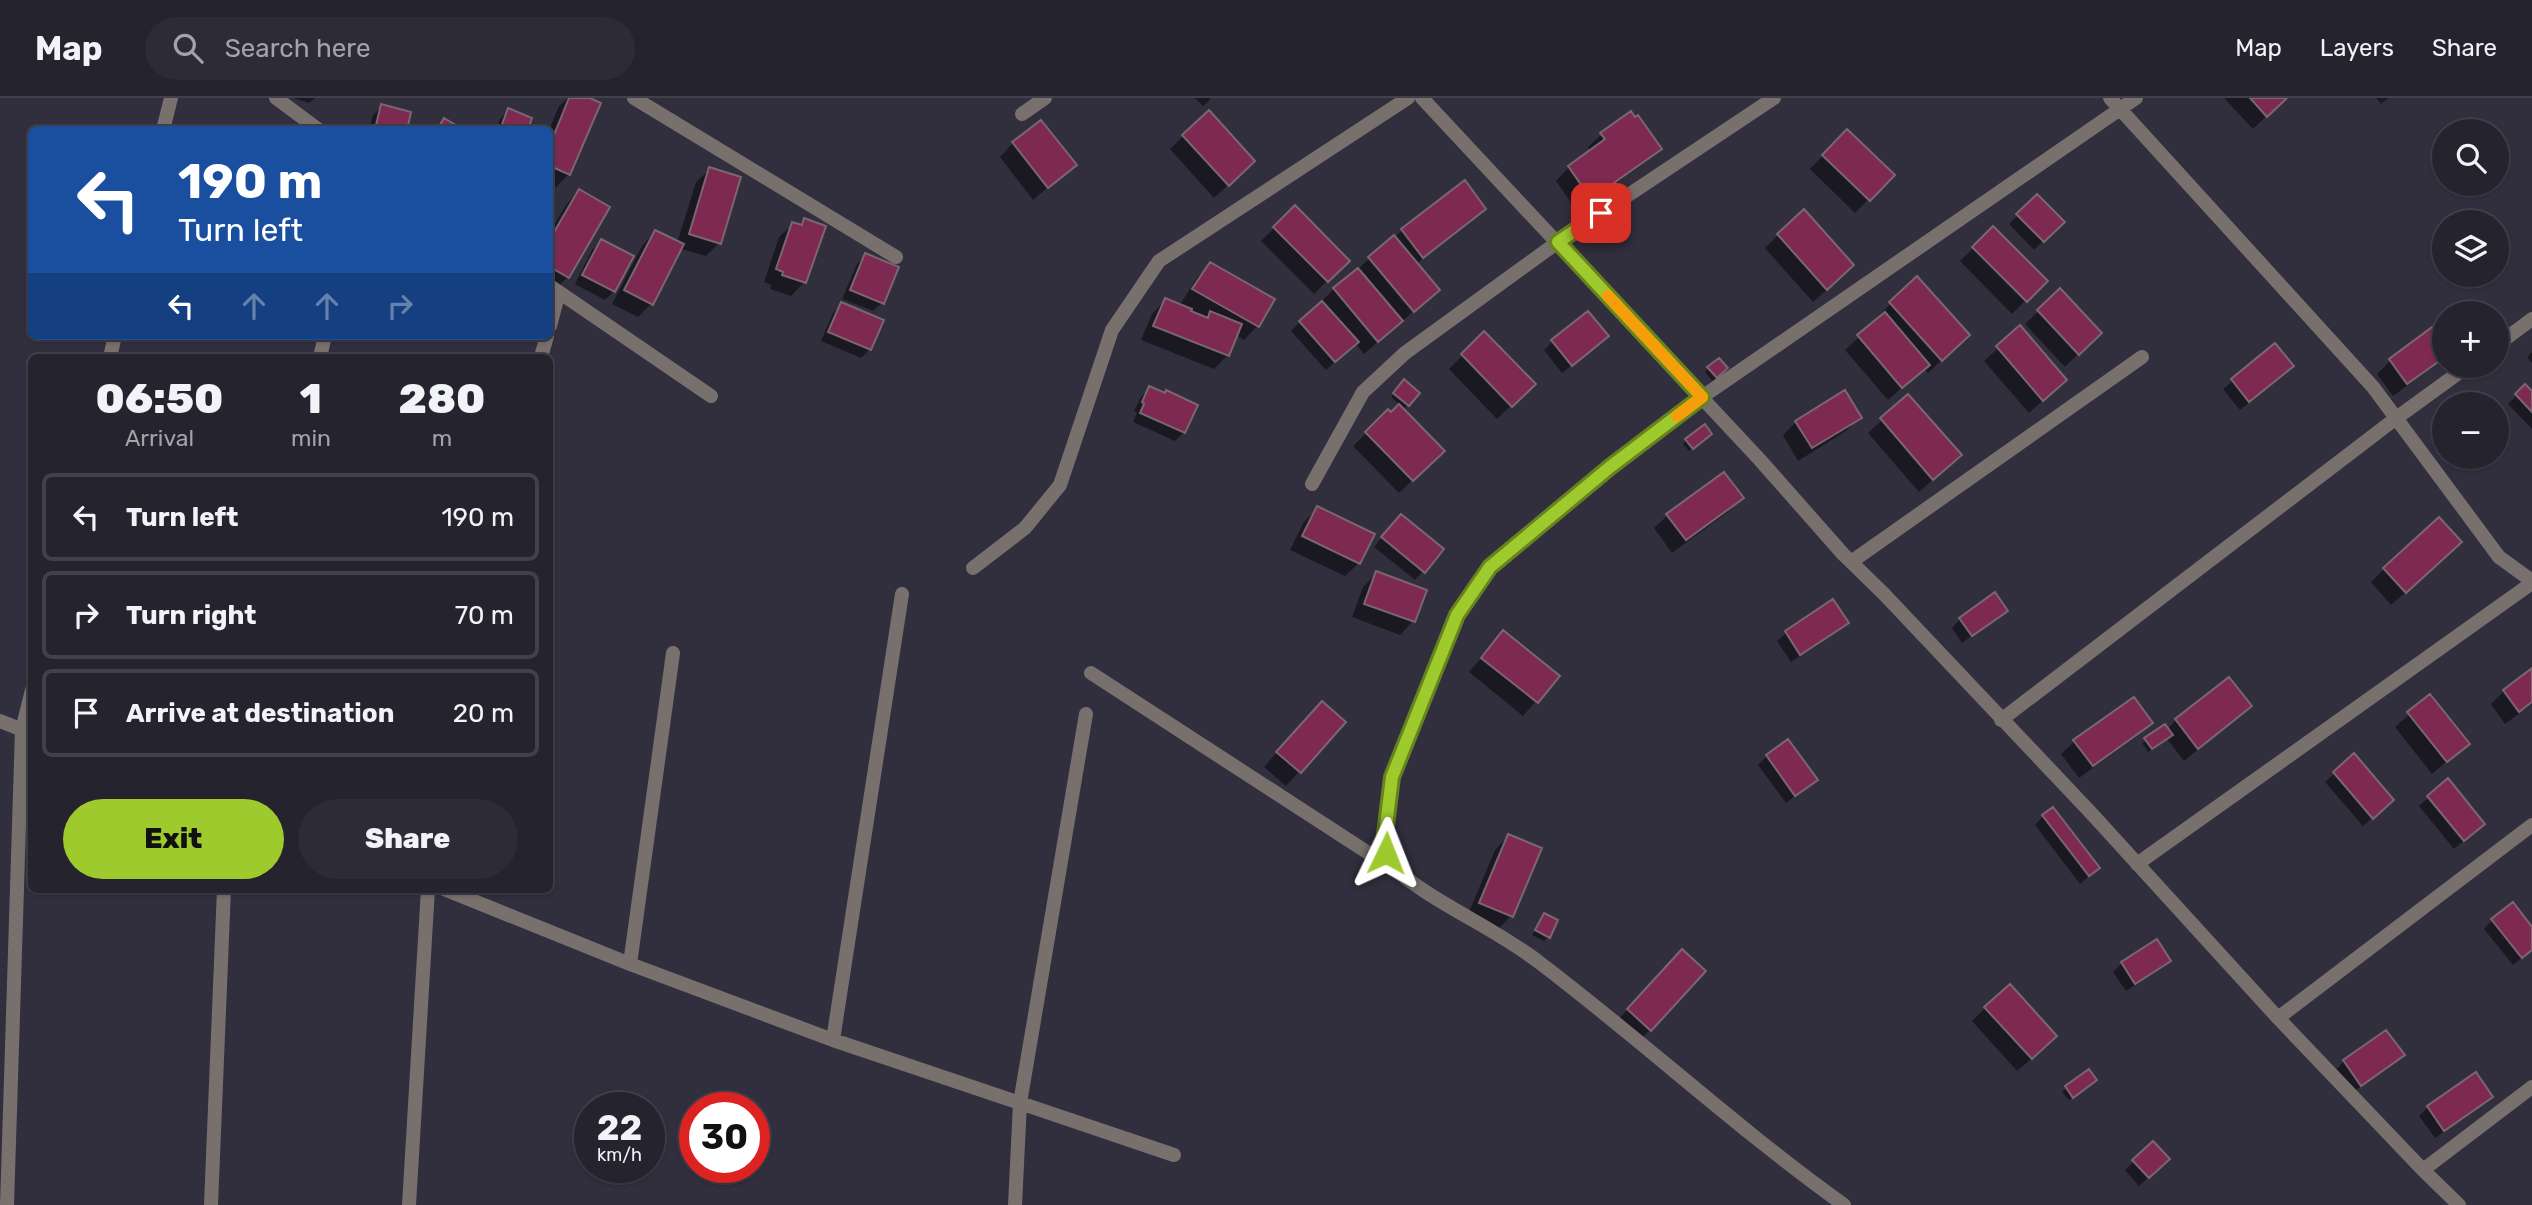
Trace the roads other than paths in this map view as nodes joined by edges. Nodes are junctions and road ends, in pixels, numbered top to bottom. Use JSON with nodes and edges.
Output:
{"nodes":[{"id":1,"x":171,"y":98,"type":"edge"},
{"id":2,"x":276,"y":98,"type":"edge"},
{"id":3,"x":634,"y":98,"type":"edge"},
{"id":4,"x":1045,"y":98,"type":"edge"},
{"id":5,"x":1408,"y":98,"type":"edge"},
{"id":6,"x":1422,"y":98,"type":"edge"},
{"id":7,"x":1773,"y":98,"type":"edge"},
{"id":8,"x":2110,"y":98,"type":"edge"},
{"id":9,"x":2136,"y":98,"type":"edge"},
{"id":10,"x":2120,"y":109,"type":"junction"},
{"id":11,"x":1022,"y":114,"type":"dead end"},
{"id":12,"x":164,"y":126,"type":"edge"},
{"id":13,"x":314,"y":126,"type":"edge"},
{"id":14,"x":1558,"y":242,"type":"junction"},
{"id":15,"x":896,"y":257,"type":"dead end"},
{"id":16,"x":554,"y":289,"type":"edge"},
{"id":17,"x":2532,"y":319,"type":"edge"},
{"id":18,"x":2509,"y":336,"type":"edge"},
{"id":19,"x":2142,"y":357,"type":"dead end"},
{"id":20,"x":2451,"y":378,"type":"edge"},
{"id":21,"x":711,"y":396,"type":"dead end"},
{"id":22,"x":1702,"y":397,"type":"junction"},
{"id":23,"x":2395,"y":419,"type":"junction"},
{"id":24,"x":1312,"y":484,"type":"dead end"},
{"id":25,"x":1851,"y":562,"type":"junction"},
{"id":26,"x":973,"y":568,"type":"dead end"},
{"id":27,"x":2532,"y":582,"type":"edge"},
{"id":28,"x":902,"y":594,"type":"dead end"},
{"id":29,"x":673,"y":653,"type":"dead end"},
{"id":30,"x":1091,"y":673,"type":"dead end"},
{"id":31,"x":1086,"y":714,"type":"dead end"},
{"id":32,"x":2001,"y":720,"type":"junction"},
{"id":33,"x":0,"y":721,"type":"edge"},
{"id":34,"x":27,"y":732,"type":"edge"},
{"id":35,"x":2532,"y":825,"type":"edge"},
{"id":36,"x":2137,"y":864,"type":"junction"},
{"id":37,"x":1397,"y":871,"type":"junction"},
{"id":38,"x":224,"y":893,"type":"edge"},
{"id":39,"x":428,"y":893,"type":"edge"},
{"id":40,"x":454,"y":893,"type":"edge"},
{"id":41,"x":630,"y":964,"type":"junction"},
{"id":42,"x":2278,"y":1018,"type":"junction"},
{"id":43,"x":833,"y":1040,"type":"junction"},
{"id":44,"x":2532,"y":1087,"type":"edge"},
{"id":45,"x":1020,"y":1103,"type":"junction"},
{"id":46,"x":1174,"y":1155,"type":"dead end"},
{"id":47,"x":2423,"y":1170,"type":"junction"},
{"id":48,"x":8,"y":1205,"type":"edge"},
{"id":49,"x":211,"y":1205,"type":"edge"},
{"id":50,"x":409,"y":1205,"type":"edge"},
{"id":51,"x":1015,"y":1205,"type":"edge"},
{"id":52,"x":1844,"y":1205,"type":"edge"},
{"id":53,"x":2459,"y":1205,"type":"edge"}],
"edges":[{"from":1,"to":12,"type":"street"},
{"from":2,"to":13,"type":"street"},
{"from":3,"to":15,"type":"street"},
{"from":4,"to":11,"type":"street"},
{"from":5,"to":26,"type":"street"},
{"from":6,"to":14,"type":"street"},
{"from":7,"to":14,"type":"street"},
{"from":8,"to":10,"type":"street"},
{"from":9,"to":10,"type":"street"},
{"from":10,"to":22,"type":"street"},
{"from":10,"to":23,"type":"street"},
{"from":14,"to":22,"type":"street"},
{"from":14,"to":24,"type":"street"},
{"from":16,"to":21,"type":"street"},
{"from":17,"to":18,"type":"street"},
{"from":19,"to":25,"type":"street"},
{"from":20,"to":23,"type":"street"},
{"from":22,"to":25,"type":"street"},
{"from":22,"to":37,"type":"street"},
{"from":23,"to":27,"type":"street"},
{"from":23,"to":32,"type":"street"},
{"from":25,"to":32,"type":"street"},
{"from":27,"to":36,"type":"street"},
{"from":28,"to":43,"type":"street"},
{"from":29,"to":41,"type":"street"},
{"from":30,"to":37,"type":"street"},
{"from":31,"to":45,"type":"street"},
{"from":32,"to":36,"type":"street"},
{"from":33,"to":34,"type":"street"},
{"from":34,"to":48,"type":"street"},
{"from":35,"to":42,"type":"street"},
{"from":36,"to":42,"type":"street"},
{"from":37,"to":52,"type":"street"},
{"from":38,"to":49,"type":"street"},
{"from":39,"to":50,"type":"street"},
{"from":40,"to":41,"type":"street"},
{"from":41,"to":43,"type":"street"},
{"from":42,"to":47,"type":"street"},
{"from":43,"to":45,"type":"street"},
{"from":44,"to":47,"type":"street"},
{"from":45,"to":46,"type":"street"},
{"from":45,"to":51,"type":"street"},
{"from":47,"to":53,"type":"street"}]}
